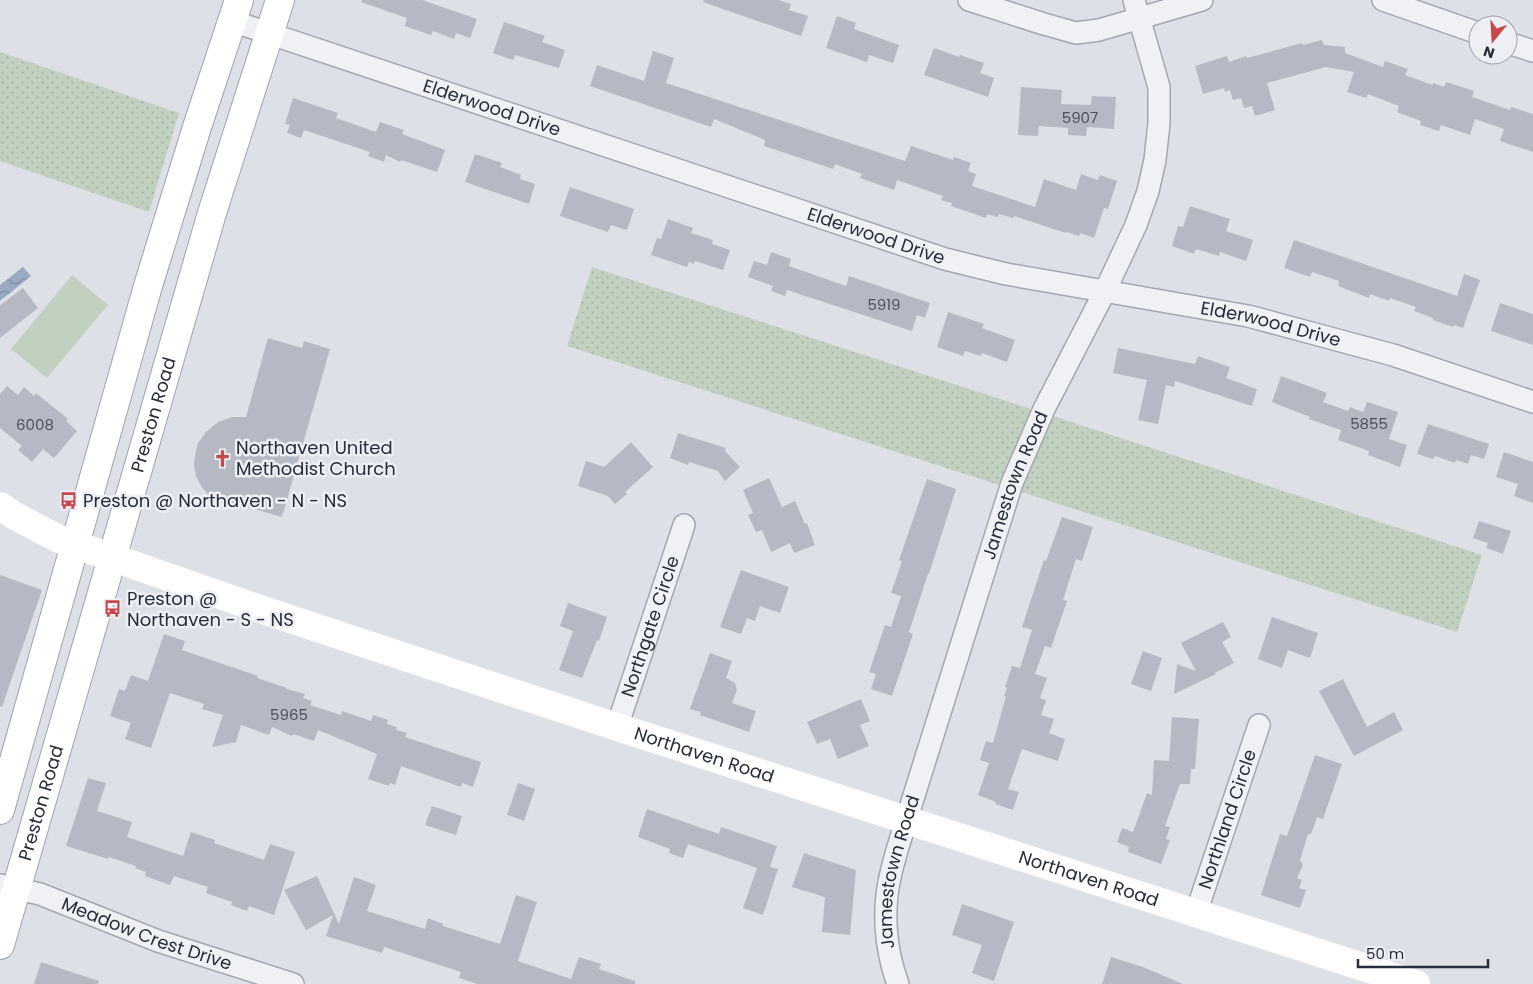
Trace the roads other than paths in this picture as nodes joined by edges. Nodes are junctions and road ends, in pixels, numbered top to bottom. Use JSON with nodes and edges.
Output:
{"nodes":[{"id":1,"x":280,"y":0,"type":"edge"},
{"id":2,"x":969,"y":0,"type":"edge"},
{"id":3,"x":1202,"y":0,"type":"edge"},
{"id":4,"x":1383,"y":0,"type":"edge"},
{"id":5,"x":1136,"y":9,"type":"edge"},
{"id":6,"x":235,"y":10,"type":"edge"},
{"id":7,"x":1468,"y":30,"type":"edge"},
{"id":8,"x":270,"y":33,"type":"junction"},
{"id":9,"x":1518,"y":47,"type":"edge"},
{"id":10,"x":1533,"y":52,"type":"edge"},
{"id":11,"x":175,"y":200,"type":"junction"},
{"id":12,"x":212,"y":213,"type":"junction"},
{"id":13,"x":1105,"y":290,"type":"junction"},
{"id":14,"x":1533,"y":402,"type":"edge"},
{"id":15,"x":0,"y":506,"type":"edge"},
{"id":16,"x":684,"y":525,"type":"dead end"},
{"id":17,"x":76,"y":545,"type":"junction"},
{"id":18,"x":113,"y":558,"type":"junction"},
{"id":19,"x":1259,"y":725,"type":"dead end"},
{"id":20,"x":617,"y":727,"type":"junction"},
{"id":21,"x":0,"y":810,"type":"edge"},
{"id":22,"x":906,"y":820,"type":"junction"},
{"id":23,"x":8,"y":887,"type":"edge"},
{"id":24,"x":1196,"y":913,"type":"junction"},
{"id":25,"x":0,"y":945,"type":"edge"},
{"id":26,"x":293,"y":984,"type":"edge"},
{"id":27,"x":898,"y":984,"type":"edge"},
{"id":28,"x":1416,"y":984,"type":"edge"}],
"edges":[{"from":1,"to":8,"type":"main road","name":"Preston Road"},
{"from":2,"to":5,"type":"street"},
{"from":3,"to":5,"type":"street"},
{"from":4,"to":7,"type":"street"},
{"from":5,"to":13,"type":"street","name":"Jamestown Road"},
{"from":6,"to":8,"type":"street","name":"Elderwood Drive"},
{"from":6,"to":11,"type":"main road"},
{"from":8,"to":12,"type":"main road","name":"Preston Road"},
{"from":8,"to":13,"type":"street","name":"Elderwood Drive"},
{"from":9,"to":10,"type":"street"},
{"from":11,"to":12,"type":"main road"},
{"from":11,"to":17,"type":"main road"},
{"from":12,"to":18,"type":"main road","name":"Preston Road"},
{"from":13,"to":14,"type":"street","name":"Elderwood Drive"},
{"from":13,"to":22,"type":"street","name":"Jamestown Road"},
{"from":15,"to":17,"type":"main road","name":"Northaven Road"},
{"from":16,"to":20,"type":"street","name":"Northgate Circle"},
{"from":17,"to":18,"type":"main road","name":"Northaven Road"},
{"from":17,"to":21,"type":"main road"},
{"from":18,"to":20,"type":"main road","name":"Northaven Road"},
{"from":18,"to":23,"type":"main road","name":"Preston Road"},
{"from":19,"to":24,"type":"street","name":"Northland Circle"},
{"from":20,"to":22,"type":"main road","name":"Northaven Road"},
{"from":22,"to":24,"type":"main road","name":"Northaven Road"},
{"from":22,"to":27,"type":"street","name":"Jamestown Road"},
{"from":23,"to":25,"type":"main road","name":"Preston Road"},
{"from":23,"to":26,"type":"street","name":"Meadow Crest Drive"},
{"from":24,"to":28,"type":"main road","name":"Northaven Road"}]}
